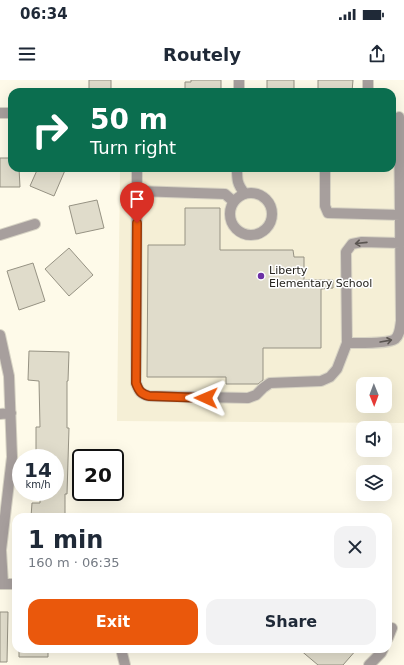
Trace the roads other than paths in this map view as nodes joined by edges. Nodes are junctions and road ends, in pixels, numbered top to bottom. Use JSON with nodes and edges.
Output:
{"nodes":[{"id":1,"x":398,"y":117,"type":"edge"},
{"id":2,"x":396,"y":154,"type":"edge"},
{"id":3,"x":138,"y":172,"type":"edge"},
{"id":4,"x":237,"y":172,"type":"edge"},
{"id":5,"x":325,"y":172,"type":"edge"},
{"id":6,"x":137,"y":191,"type":"junction"},
{"id":7,"x":244,"y":194,"type":"junction"},
{"id":8,"x":234,"y":202,"type":"junction"},
{"id":9,"x":400,"y":215,"type":"junction"},
{"id":10,"x":35,"y":224,"type":"dead end"},
{"id":11,"x":0,"y":235,"type":"edge"},
{"id":12,"x":400,"y":243,"type":"junction"},
{"id":13,"x":0,"y":335,"type":"edge"},
{"id":14,"x":347,"y":343,"type":"junction"},
{"id":15,"x":0,"y":414,"type":"edge"},
{"id":16,"x":11,"y":414,"type":"junction"},
{"id":17,"x":1,"y":584,"type":"edge"},
{"id":18,"x":12,"y":584,"type":"edge"},
{"id":19,"x":123,"y":653,"type":"edge"},
{"id":20,"x":381,"y":653,"type":"edge"},
{"id":21,"x":125,"y":665,"type":"edge"},
{"id":22,"x":369,"y":665,"type":"edge"}],
"edges":[{"from":1,"to":2,"type":"street"},
{"from":2,"to":9,"type":"street"},
{"from":3,"to":6,"type":"street"},
{"from":4,"to":7,"type":"street"},
{"from":5,"to":9,"type":"street"},
{"from":6,"to":8,"type":"street"},
{"from":6,"to":14,"type":"street"},
{"from":7,"to":8,"type":"street"},
{"from":7,"to":8,"type":"street"},
{"from":9,"to":12,"type":"street"},
{"from":10,"to":11,"type":"street"},
{"from":14,"to":12,"type":"street","one_way":true},
{"from":12,"to":14,"type":"street","one_way":true},
{"from":13,"to":16,"type":"street"},
{"from":15,"to":16,"type":"street"},
{"from":16,"to":17,"type":"street"},
{"from":17,"to":18,"type":"street"},
{"from":19,"to":21,"type":"street"},
{"from":20,"to":22,"type":"street"}]}
